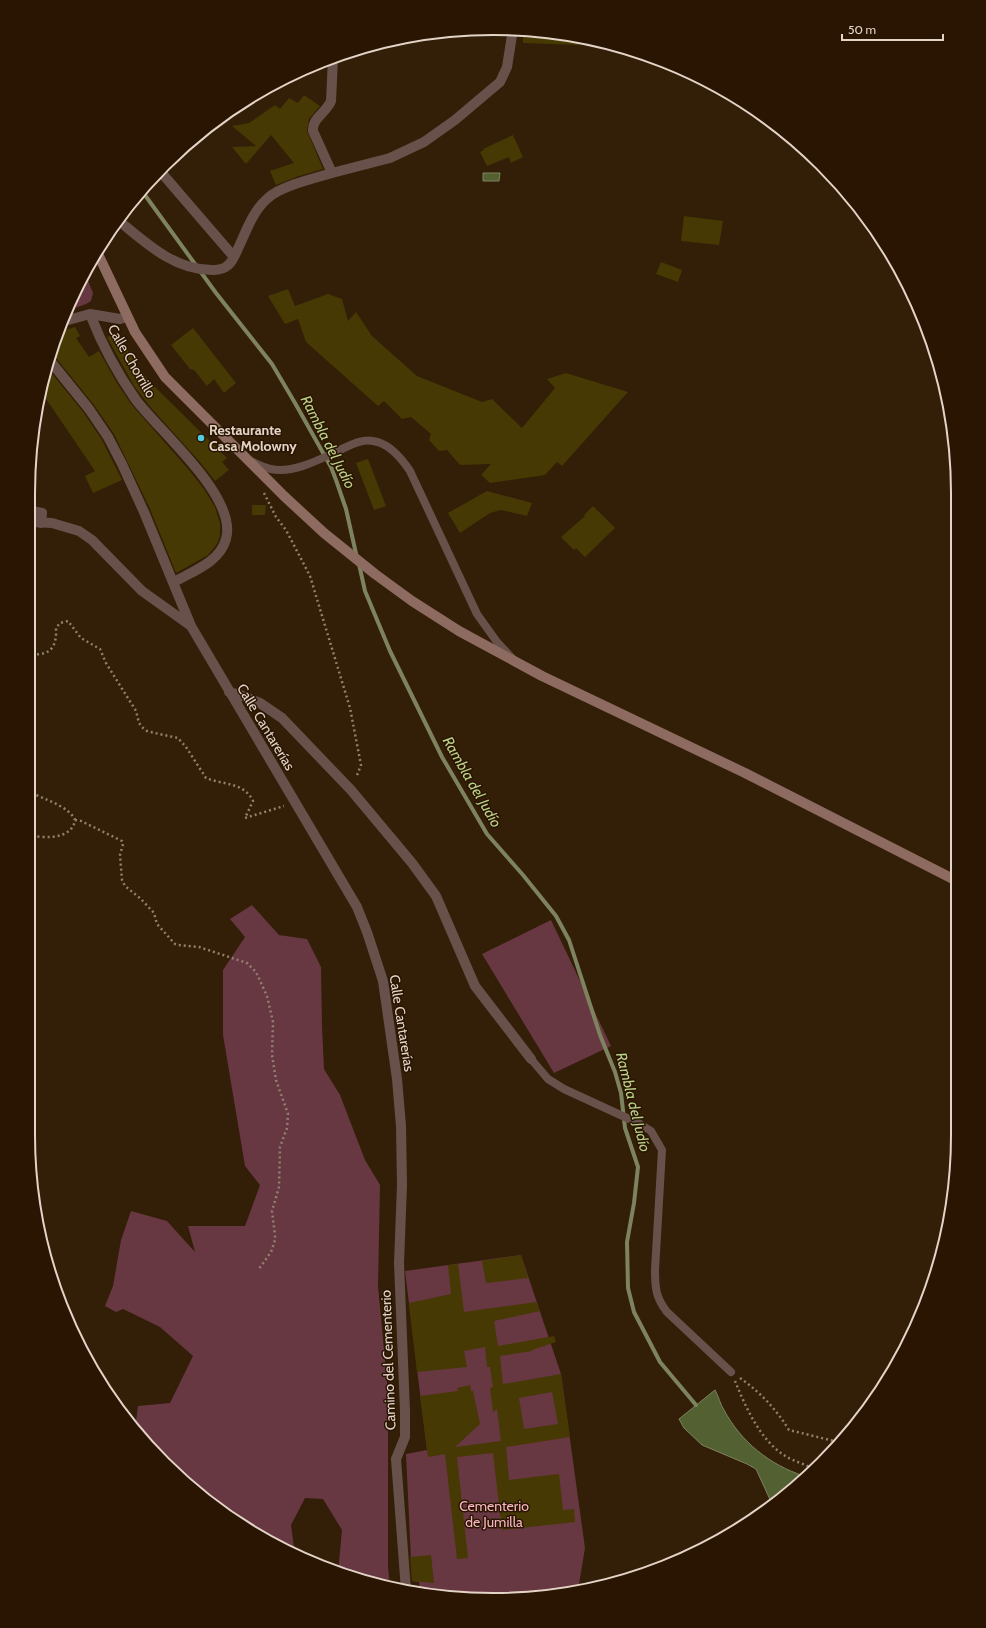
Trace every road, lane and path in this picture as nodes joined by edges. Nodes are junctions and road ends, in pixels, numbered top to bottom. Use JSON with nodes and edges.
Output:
{"nodes":[{"id":1,"x":512,"y":36,"type":"edge"},
{"id":2,"x":333,"y":64,"type":"edge"},
{"id":3,"x":332,"y":173,"type":"junction"},
{"id":4,"x":163,"y":175,"type":"edge"},
{"id":5,"x":123,"y":224,"type":"edge"},
{"id":6,"x":234,"y":257,"type":"junction"},
{"id":7,"x":100,"y":258,"type":"edge"},
{"id":8,"x":90,"y":314,"type":"junction"},
{"id":9,"x":127,"y":317,"type":"junction"},
{"id":10,"x":69,"y":320,"type":"edge"},
{"id":11,"x":54,"y":365,"type":"edge"},
{"id":12,"x":246,"y":459,"type":"junction"},
{"id":13,"x":260,"y":472,"type":"junction"},
{"id":14,"x":35,"y":512,"type":"edge"},
{"id":15,"x":37,"y":522,"type":"edge"},
{"id":16,"x":174,"y":582,"type":"junction"},
{"id":17,"x":191,"y":626,"type":"junction"},
{"id":18,"x":35,"y":654,"type":"edge"},
{"id":19,"x":516,"y":662,"type":"junction"},
{"id":20,"x":229,"y":692,"type":"junction"},
{"id":21,"x":351,"y":790,"type":"junction"},
{"id":22,"x":35,"y":794,"type":"edge"},
{"id":23,"x":295,"y":802,"type":"junction"},
{"id":24,"x":75,"y":820,"type":"junction"},
{"id":25,"x":35,"y":836,"type":"edge"},
{"id":26,"x":951,"y":878,"type":"edge"},
{"id":27,"x":530,"y":1059,"type":"joint"},
{"id":28,"x":401,"y":1126,"type":"joint"},
{"id":29,"x":259,"y":1269,"type":"dead end"},
{"id":30,"x":731,"y":1372,"type":"junction"},
{"id":31,"x":833,"y":1441,"type":"edge"},
{"id":32,"x":809,"y":1466,"type":"edge"},
{"id":33,"x":406,"y":1584,"type":"edge"}],
"edges":[{"from":1,"to":3,"type":"street"},
{"from":2,"to":3,"type":"street"},
{"from":3,"to":6,"type":"street"},
{"from":4,"to":6,"type":"street"},
{"from":5,"to":6,"type":"street"},
{"from":7,"to":9,"type":"main road"},
{"from":8,"to":9,"type":"street"},
{"from":8,"to":10,"type":"street"},
{"from":8,"to":16,"type":"street","name":"Calle Chorrillo"},
{"from":9,"to":12,"type":"main road"},
{"from":11,"to":16,"type":"street","name":"Calle Cantarerías"},
{"from":12,"to":13,"type":"main road"},
{"from":12,"to":19,"type":"lane"},
{"from":13,"to":19,"type":"main road"},
{"from":13,"to":21,"type":"path"},
{"from":14,"to":15,"type":"street"},
{"from":15,"to":17,"type":"street"},
{"from":16,"to":17,"type":"street","name":"Calle Cantarerías"},
{"from":17,"to":20,"type":"street","name":"Calle Cantarerías"},
{"from":18,"to":23,"type":"path"},
{"from":19,"to":26,"type":"main road"},
{"from":20,"to":21,"type":"street"},
{"from":20,"to":23,"type":"street","name":"Calle Cantarerías"},
{"from":21,"to":27,"type":"street"},
{"from":22,"to":24,"type":"path"},
{"from":23,"to":28,"type":"street","name":"Calle Cantarerías"},
{"from":24,"to":25,"type":"path"},
{"from":24,"to":29,"type":"path"},
{"from":27,"to":30,"type":"lane"},
{"from":28,"to":33,"type":"street","name":"Camino del Cementerio"},
{"from":30,"to":31,"type":"path"},
{"from":30,"to":32,"type":"path"}]}
